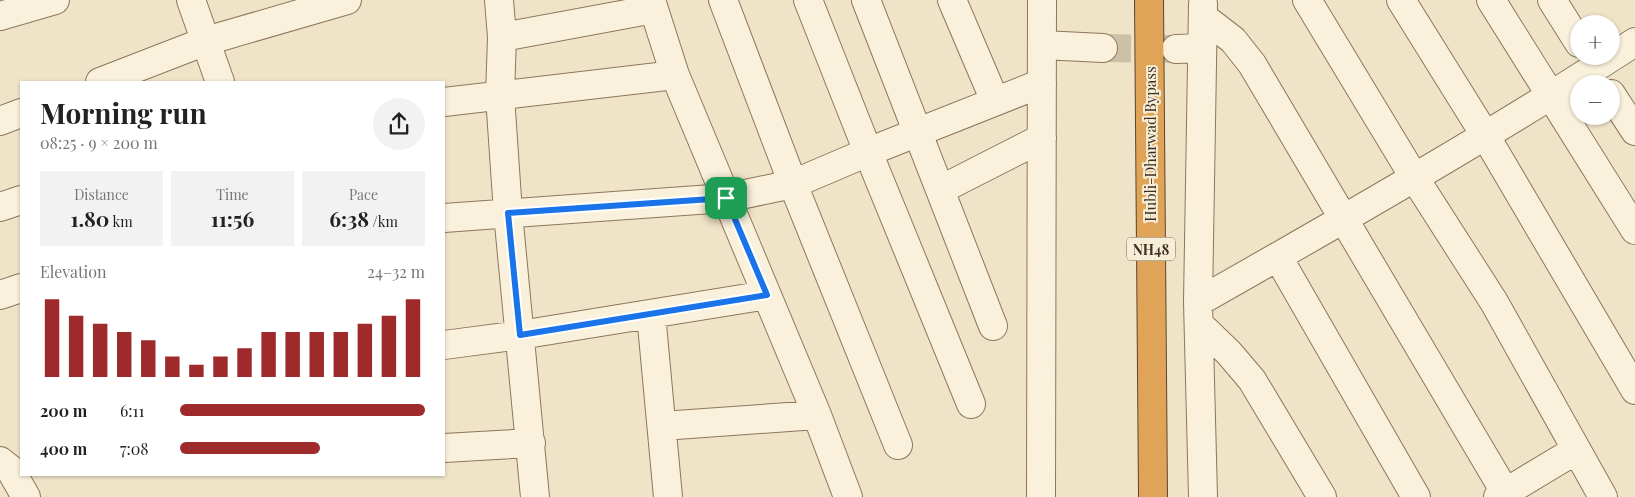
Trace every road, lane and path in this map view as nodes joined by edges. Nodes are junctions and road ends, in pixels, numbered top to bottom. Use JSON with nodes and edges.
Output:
{"nodes":[{"id":1,"x":55,"y":0,"type":"edge"},
{"id":2,"x":191,"y":0,"type":"edge"},
{"id":3,"x":347,"y":0,"type":"edge"},
{"id":4,"x":499,"y":0,"type":"edge"},
{"id":5,"x":723,"y":0,"type":"edge"},
{"id":6,"x":808,"y":0,"type":"edge"},
{"id":7,"x":866,"y":0,"type":"edge"},
{"id":8,"x":952,"y":0,"type":"edge"},
{"id":9,"x":1042,"y":0,"type":"edge"},
{"id":10,"x":1149,"y":0,"type":"edge"},
{"id":11,"x":1307,"y":0,"type":"edge"},
{"id":12,"x":1401,"y":0,"type":"edge"},
{"id":13,"x":1491,"y":0,"type":"edge"},
{"id":14,"x":1552,"y":0,"type":"edge"},
{"id":15,"x":653,"y":5,"type":"edge"},
{"id":16,"x":1204,"y":5,"type":"edge"},
{"id":17,"x":0,"y":16,"type":"edge"},
{"id":18,"x":1570,"y":29,"type":"edge"},
{"id":19,"x":502,"y":38,"type":"junction"},
{"id":20,"x":206,"y":41,"type":"junction"},
{"id":21,"x":1635,"y":42,"type":"edge"},
{"id":22,"x":1042,"y":45,"type":"junction"},
{"id":23,"x":1103,"y":48,"type":"tunnel mouth"},
{"id":24,"x":1596,"y":69,"type":"edge"},
{"id":25,"x":675,"y":75,"type":"junction"},
{"id":26,"x":103,"y":81,"type":"edge"},
{"id":27,"x":220,"y":81,"type":"edge"},
{"id":28,"x":1042,"y":82,"type":"junction"},
{"id":29,"x":500,"y":96,"type":"junction"},
{"id":30,"x":1550,"y":96,"type":"junction"},
{"id":31,"x":995,"y":101,"type":"junction"},
{"id":32,"x":445,"y":102,"type":"edge"},
{"id":33,"x":1620,"y":108,"type":"edge"},
{"id":34,"x":20,"y":113,"type":"edge"},
{"id":35,"x":0,"y":121,"type":"edge"},
{"id":36,"x":1635,"y":131,"type":"edge"},
{"id":37,"x":917,"y":132,"type":"junction"},
{"id":38,"x":1485,"y":135,"type":"junction"},
{"id":39,"x":1042,"y":138,"type":"junction"},
{"id":40,"x":868,"y":152,"type":"junction"},
{"id":41,"x":1414,"y":177,"type":"junction"},
{"id":42,"x":793,"y":184,"type":"junction"},
{"id":43,"x":940,"y":190,"type":"junction"},
{"id":44,"x":726,"y":198,"type":"junction"},
{"id":45,"x":20,"y":200,"type":"edge"},
{"id":46,"x":0,"y":207,"type":"edge"},
{"id":47,"x":508,"y":213,"type":"junction"},
{"id":48,"x":445,"y":218,"type":"edge"},
{"id":49,"x":1344,"y":218,"type":"junction"},
{"id":50,"x":1635,"y":230,"type":"edge"},
{"id":51,"x":1278,"y":257,"type":"junction"},
{"id":52,"x":20,"y":288,"type":"edge"},
{"id":53,"x":0,"y":295,"type":"edge"},
{"id":54,"x":767,"y":295,"type":"junction"},
{"id":55,"x":650,"y":314,"type":"junction"},
{"id":56,"x":1199,"y":314,"type":"junction"},
{"id":57,"x":993,"y":326,"type":"dead end"},
{"id":58,"x":520,"y":335,"type":"junction"},
{"id":59,"x":445,"y":345,"type":"edge"},
{"id":60,"x":1635,"y":390,"type":"edge"},
{"id":61,"x":971,"y":404,"type":"dead end"},
{"id":62,"x":817,"y":415,"type":"junction"},
{"id":63,"x":662,"y":426,"type":"junction"},
{"id":64,"x":530,"y":443,"type":"junction"},
{"id":65,"x":898,"y":445,"type":"dead end"},
{"id":66,"x":445,"y":448,"type":"edge"},
{"id":67,"x":1576,"y":450,"type":"junction"},
{"id":68,"x":0,"y":461,"type":"edge"},
{"id":69,"x":1203,"y":486,"type":"edge"},
{"id":70,"x":1504,"y":496,"type":"edge"},
{"id":71,"x":26,"y":497,"type":"edge"},
{"id":72,"x":535,"y":497,"type":"edge"},
{"id":73,"x":668,"y":497,"type":"edge"},
{"id":74,"x":848,"y":497,"type":"edge"},
{"id":75,"x":1041,"y":497,"type":"edge"},
{"id":76,"x":1153,"y":497,"type":"edge"},
{"id":77,"x":1221,"y":497,"type":"edge"},
{"id":78,"x":1322,"y":497,"type":"edge"},
{"id":79,"x":1416,"y":497,"type":"edge"},
{"id":80,"x":1603,"y":497,"type":"edge"}],
"edges":[{"from":1,"to":17,"type":"street"},
{"from":2,"to":20,"type":"street"},
{"from":3,"to":20,"type":"street"},
{"from":4,"to":19,"type":"street"},
{"from":5,"to":42,"type":"street"},
{"from":6,"to":40,"type":"street"},
{"from":7,"to":37,"type":"street"},
{"from":8,"to":31,"type":"street"},
{"from":9,"to":22,"type":"street"},
{"from":10,"to":76,"type":"highway","name":"Hubli-Dharwad Bypass","number":"NH48"},
{"from":11,"to":41,"type":"street"},
{"from":12,"to":38,"type":"street"},
{"from":13,"to":30,"type":"street"},
{"from":14,"to":18,"type":"street"},
{"from":15,"to":19,"type":"street"},
{"from":15,"to":25,"type":"street"},
{"from":16,"to":49,"type":"street"},
{"from":16,"to":56,"type":"street"},
{"from":19,"to":29,"type":"street"},
{"from":20,"to":26,"type":"street"},
{"from":20,"to":27,"type":"street"},
{"from":21,"to":24,"type":"street"},
{"from":22,"to":23,"type":"street"},
{"from":22,"to":28,"type":"street"},
{"from":24,"to":30,"type":"street"},
{"from":25,"to":29,"type":"street"},
{"from":25,"to":44,"type":"street"},
{"from":28,"to":31,"type":"street"},
{"from":28,"to":39,"type":"street"},
{"from":29,"to":32,"type":"street"},
{"from":29,"to":47,"type":"street"},
{"from":30,"to":38,"type":"street"},
{"from":30,"to":50,"type":"street"},
{"from":31,"to":37,"type":"street"},
{"from":33,"to":36,"type":"street"},
{"from":34,"to":35,"type":"street"},
{"from":37,"to":40,"type":"street"},
{"from":37,"to":43,"type":"street"},
{"from":38,"to":41,"type":"street"},
{"from":38,"to":60,"type":"street"},
{"from":39,"to":43,"type":"street"},
{"from":39,"to":75,"type":"street"},
{"from":40,"to":42,"type":"street"},
{"from":40,"to":61,"type":"street"},
{"from":41,"to":49,"type":"street"},
{"from":41,"to":67,"type":"street"},
{"from":42,"to":44,"type":"street"},
{"from":42,"to":65,"type":"street"},
{"from":43,"to":57,"type":"street"},
{"from":44,"to":47,"type":"street"},
{"from":44,"to":54,"type":"street"},
{"from":45,"to":46,"type":"street"},
{"from":47,"to":48,"type":"street"},
{"from":47,"to":58,"type":"street"},
{"from":49,"to":51,"type":"street"},
{"from":49,"to":70,"type":"street"},
{"from":51,"to":56,"type":"street"},
{"from":51,"to":79,"type":"street"},
{"from":52,"to":53,"type":"street"},
{"from":54,"to":55,"type":"street"},
{"from":54,"to":62,"type":"street"},
{"from":55,"to":58,"type":"street"},
{"from":55,"to":63,"type":"street"},
{"from":56,"to":69,"type":"street"},
{"from":56,"to":78,"type":"street"},
{"from":58,"to":59,"type":"street"},
{"from":58,"to":64,"type":"street"},
{"from":62,"to":63,"type":"street"},
{"from":62,"to":74,"type":"street"},
{"from":63,"to":73,"type":"street"},
{"from":64,"to":66,"type":"street"},
{"from":64,"to":72,"type":"street"},
{"from":67,"to":70,"type":"street"},
{"from":67,"to":80,"type":"street"},
{"from":68,"to":71,"type":"street"},
{"from":69,"to":77,"type":"street"}]}
